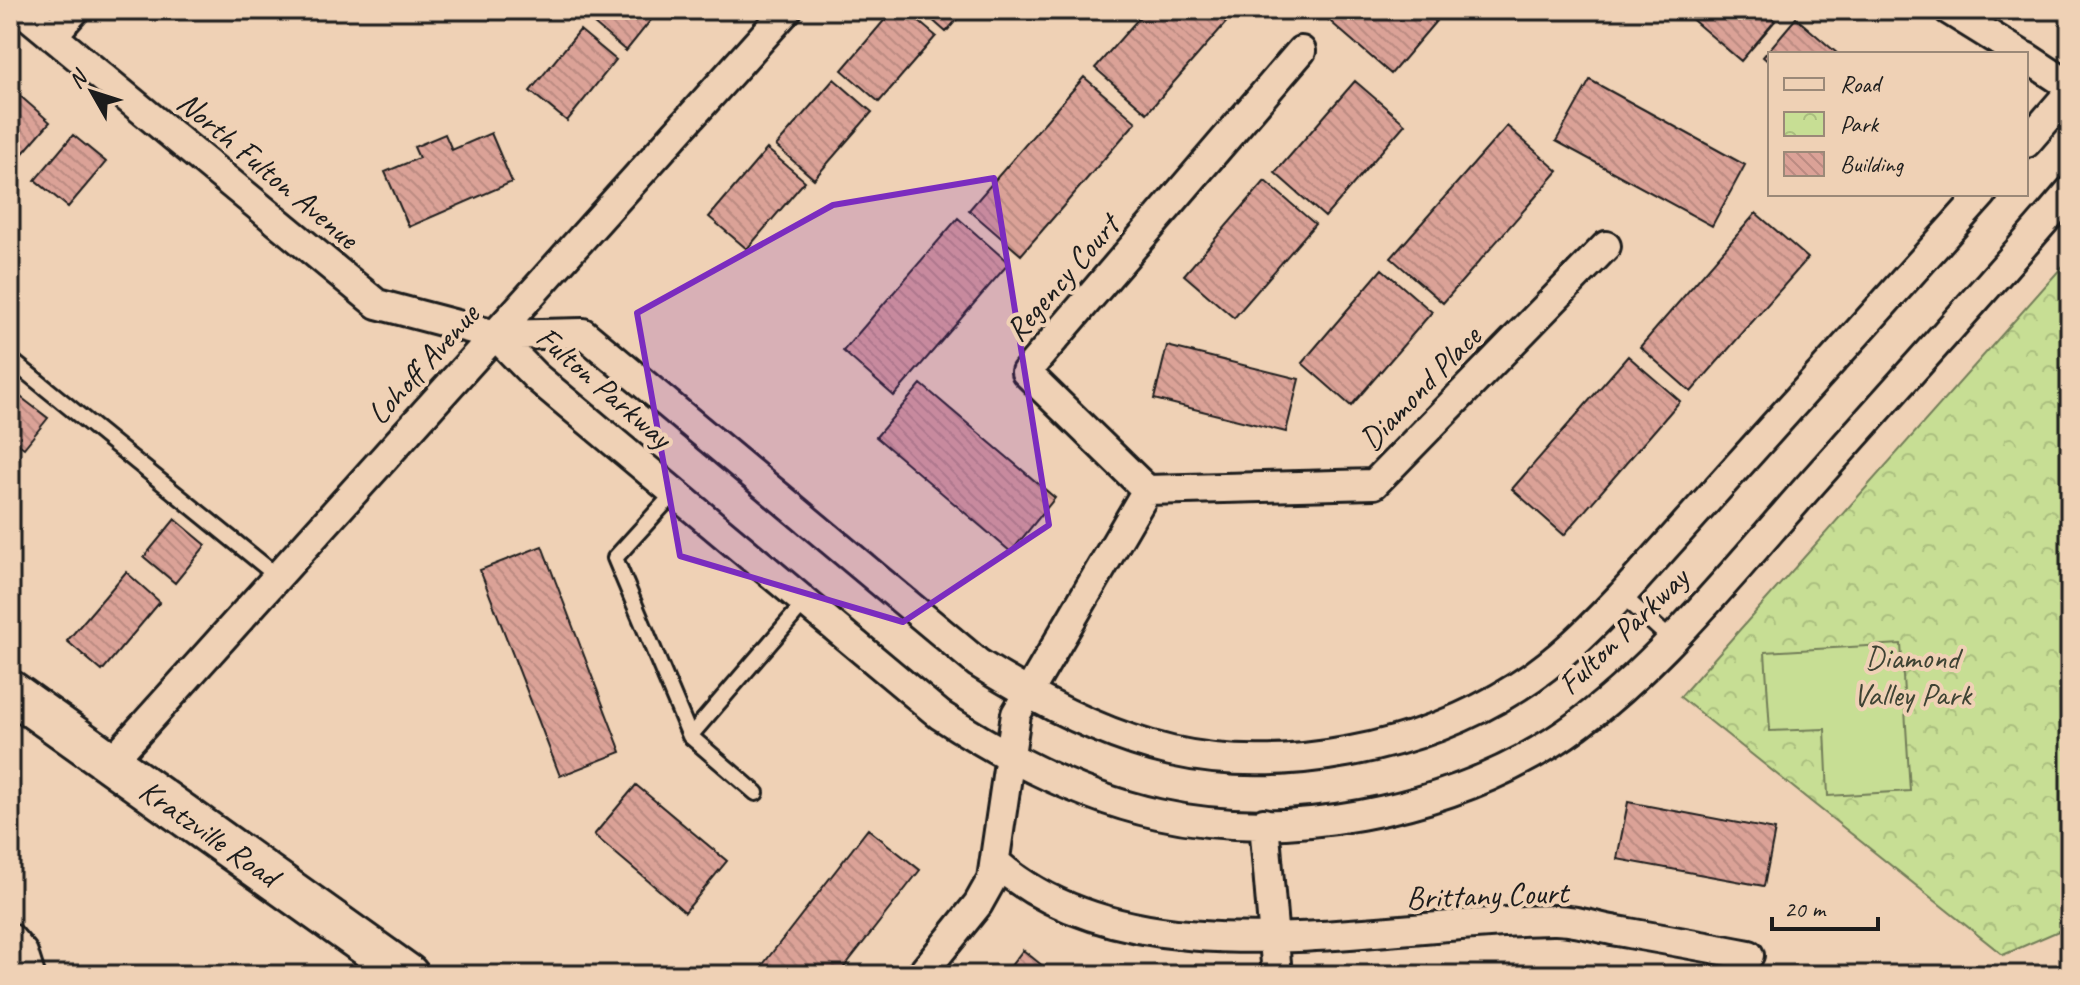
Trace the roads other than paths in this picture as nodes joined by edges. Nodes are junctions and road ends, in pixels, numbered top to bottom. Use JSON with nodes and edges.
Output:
{"nodes":[{"id":1,"x":21,"y":10,"type":"edge"},
{"id":2,"x":75,"y":10,"type":"edge"},
{"id":3,"x":787,"y":10,"type":"edge"},
{"id":4,"x":1949,"y":10,"type":"edge"},
{"id":5,"x":52,"y":36,"type":"junction"},
{"id":6,"x":1301,"y":51,"type":"dead end"},
{"id":7,"x":2017,"y":52,"type":"edge"},
{"id":8,"x":2028,"y":58,"type":"edge"},
{"id":9,"x":2070,"y":89,"type":"edge"},
{"id":10,"x":2028,"y":141,"type":"edge"},
{"id":11,"x":2070,"y":191,"type":"edge"},
{"id":12,"x":1980,"y":196,"type":"edge"},
{"id":13,"x":1606,"y":246,"type":"dead end"},
{"id":14,"x":495,"y":335,"type":"junction"},
{"id":15,"x":10,"y":359,"type":"edge"},
{"id":16,"x":1147,"y":490,"type":"junction"},
{"id":17,"x":674,"y":493,"type":"junction"},
{"id":18,"x":277,"y":576,"type":"junction"},
{"id":19,"x":1622,"y":595,"type":"junction"},
{"id":20,"x":806,"y":601,"type":"junction"},
{"id":21,"x":1670,"y":639,"type":"junction"},
{"id":22,"x":10,"y":691,"type":"edge"},
{"id":23,"x":1027,"y":695,"type":"junction"},
{"id":24,"x":690,"y":736,"type":"junction"},
{"id":25,"x":1009,"y":758,"type":"junction"},
{"id":26,"x":110,"y":763,"type":"junction"},
{"id":27,"x":756,"y":793,"type":"dead end"},
{"id":28,"x":1264,"y":823,"type":"junction"},
{"id":29,"x":995,"y":862,"type":"junction"},
{"id":30,"x":10,"y":938,"type":"edge"},
{"id":31,"x":1273,"y":942,"type":"junction"},
{"id":32,"x":1749,"y":955,"type":"dead end"},
{"id":33,"x":30,"y":975,"type":"edge"},
{"id":34,"x":408,"y":975,"type":"edge"},
{"id":35,"x":921,"y":975,"type":"edge"},
{"id":36,"x":1277,"y":975,"type":"edge"}],
"edges":[{"from":1,"to":5,"type":"street","name":"North Fulton Avenue"},
{"from":2,"to":5,"type":"street"},
{"from":3,"to":14,"type":"street","name":"Lohoff Avenue"},
{"from":4,"to":7,"type":"street"},
{"from":5,"to":14,"type":"street","name":"North Fulton Avenue"},
{"from":6,"to":16,"type":"street","name":"Regency Court"},
{"from":8,"to":9,"type":"street"},
{"from":9,"to":10,"type":"street"},
{"from":11,"to":21,"type":"street","name":"Fulton Parkway"},
{"from":12,"to":19,"type":"street","name":"Fulton Parkway"},
{"from":13,"to":16,"type":"street","name":"Diamond Place"},
{"from":14,"to":17,"type":"street","name":"Fulton Parkway"},
{"from":14,"to":18,"type":"street","name":"Lohoff Avenue"},
{"from":14,"to":23,"type":"street","name":"Fulton Parkway"},
{"from":15,"to":18,"type":"lane"},
{"from":16,"to":23,"type":"street"},
{"from":17,"to":20,"type":"street","name":"Fulton Parkway"},
{"from":17,"to":24,"type":"lane"},
{"from":18,"to":26,"type":"street","name":"Lohoff Avenue"},
{"from":19,"to":21,"type":"lane"},
{"from":19,"to":23,"type":"street","name":"Fulton Parkway"},
{"from":20,"to":24,"type":"lane"},
{"from":20,"to":25,"type":"street","name":"Fulton Parkway"},
{"from":21,"to":28,"type":"street","name":"Fulton Parkway"},
{"from":22,"to":26,"type":"main road","name":"Kratzville Road"},
{"from":23,"to":25,"type":"street"},
{"from":24,"to":27,"type":"lane"},
{"from":25,"to":28,"type":"street","name":"Fulton Parkway"},
{"from":25,"to":29,"type":"street"},
{"from":26,"to":34,"type":"main road","name":"Kratzville Road"},
{"from":28,"to":31,"type":"street"},
{"from":29,"to":31,"type":"street","name":"Brittany Court"},
{"from":29,"to":35,"type":"street"},
{"from":30,"to":33,"type":"street"},
{"from":31,"to":32,"type":"street","name":"Brittany Court"},
{"from":31,"to":36,"type":"street"}]}
